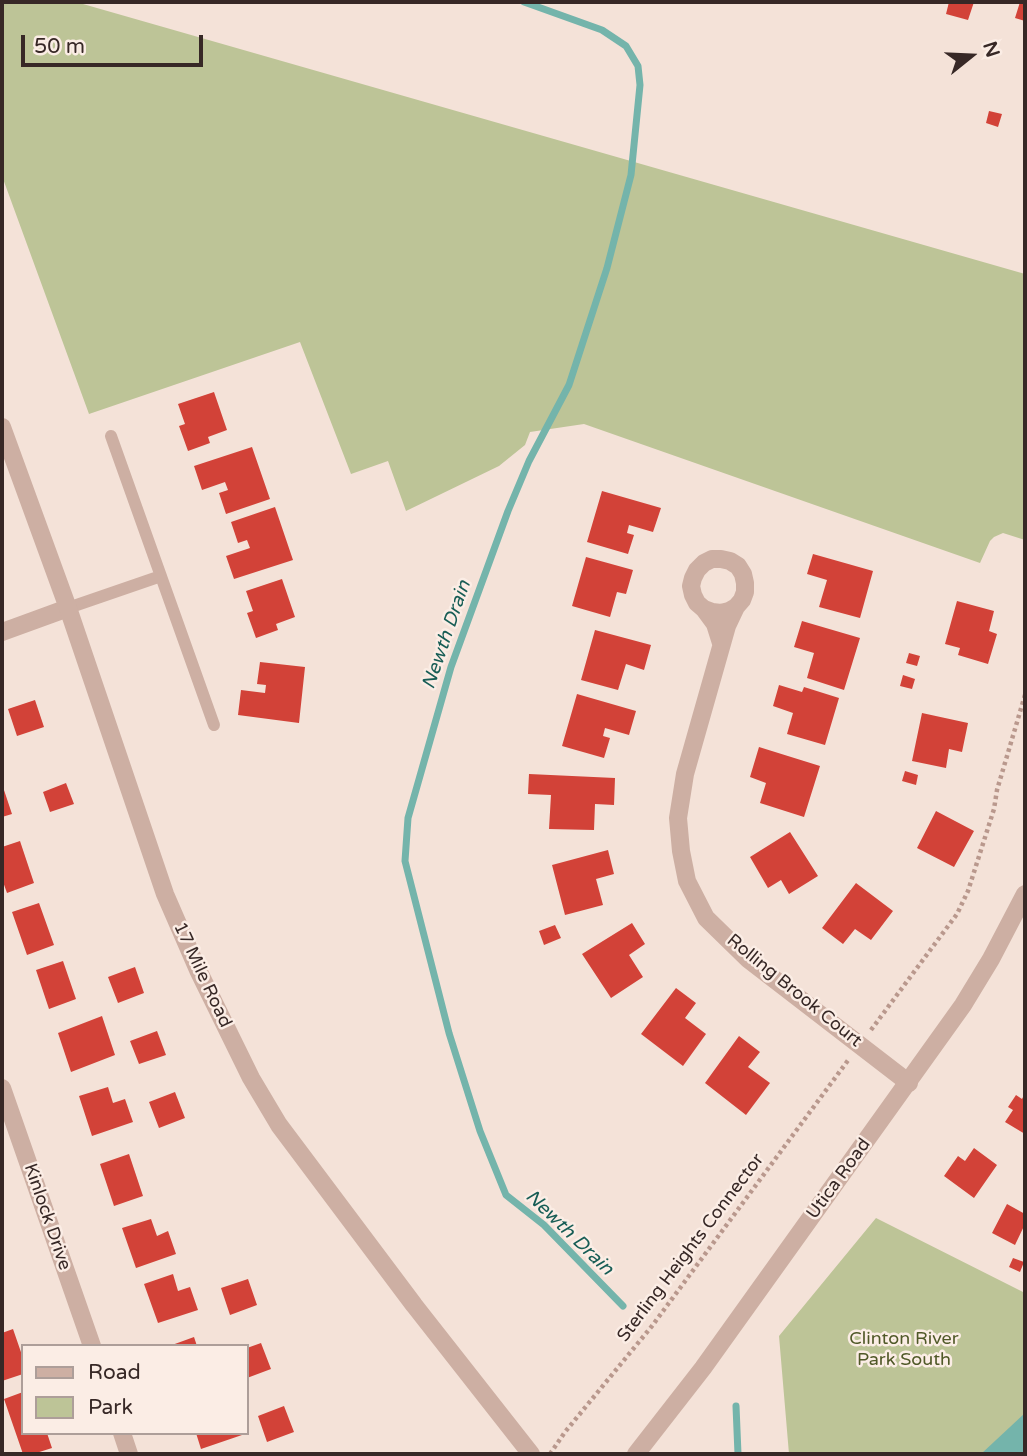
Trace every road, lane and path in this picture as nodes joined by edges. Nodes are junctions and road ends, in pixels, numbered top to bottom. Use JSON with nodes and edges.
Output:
{"nodes":[{"id":1,"x":2,"y":427,"type":"edge"},
{"id":2,"x":111,"y":436,"type":"dead end"},
{"id":3,"x":161,"y":576,"type":"junction"},
{"id":4,"x":736,"y":607,"type":"junction"},
{"id":5,"x":68,"y":608,"type":"junction"},
{"id":6,"x":704,"y":609,"type":"junction"},
{"id":7,"x":2,"y":632,"type":"edge"},
{"id":8,"x":721,"y":643,"type":"junction"},
{"id":9,"x":1025,"y":695,"type":"edge"},
{"id":10,"x":214,"y":725,"type":"dead end"},
{"id":11,"x":1025,"y":894,"type":"edge"},
{"id":12,"x":874,"y":1026,"type":"dead end"},
{"id":13,"x":851,"y":1056,"type":"dead end"},
{"id":14,"x":909,"y":1083,"type":"junction"},
{"id":15,"x":2,"y":1088,"type":"edge"},
{"id":16,"x":91,"y":1344,"type":"edge"},
{"id":17,"x":123,"y":1435,"type":"edge"},
{"id":18,"x":129,"y":1454,"type":"edge"},
{"id":19,"x":531,"y":1454,"type":"edge"},
{"id":20,"x":550,"y":1454,"type":"edge"},
{"id":21,"x":636,"y":1454,"type":"edge"}],
"edges":[{"from":1,"to":5,"type":"street","name":"17 Mile Road"},
{"from":2,"to":3,"type":"lane"},
{"from":3,"to":5,"type":"lane"},
{"from":3,"to":10,"type":"lane"},
{"from":4,"to":6,"type":"street"},
{"from":4,"to":6,"type":"street","name":"Rolling Brook Court"},
{"from":4,"to":8,"type":"street","name":"Rolling Brook Court"},
{"from":5,"to":7,"type":"street"},
{"from":5,"to":19,"type":"street","name":"17 Mile Road"},
{"from":6,"to":8,"type":"street","name":"Rolling Brook Court"},
{"from":8,"to":14,"type":"street","name":"Rolling Brook Court"},
{"from":9,"to":12,"type":"path"},
{"from":11,"to":14,"type":"street","name":"Utica Road"},
{"from":13,"to":20,"type":"path","name":"Sterling Heights Connector"},
{"from":14,"to":21,"type":"street","name":"Utica Road"},
{"from":15,"to":16,"type":"street","name":"Kinlock Drive"},
{"from":17,"to":18,"type":"street"}]}
